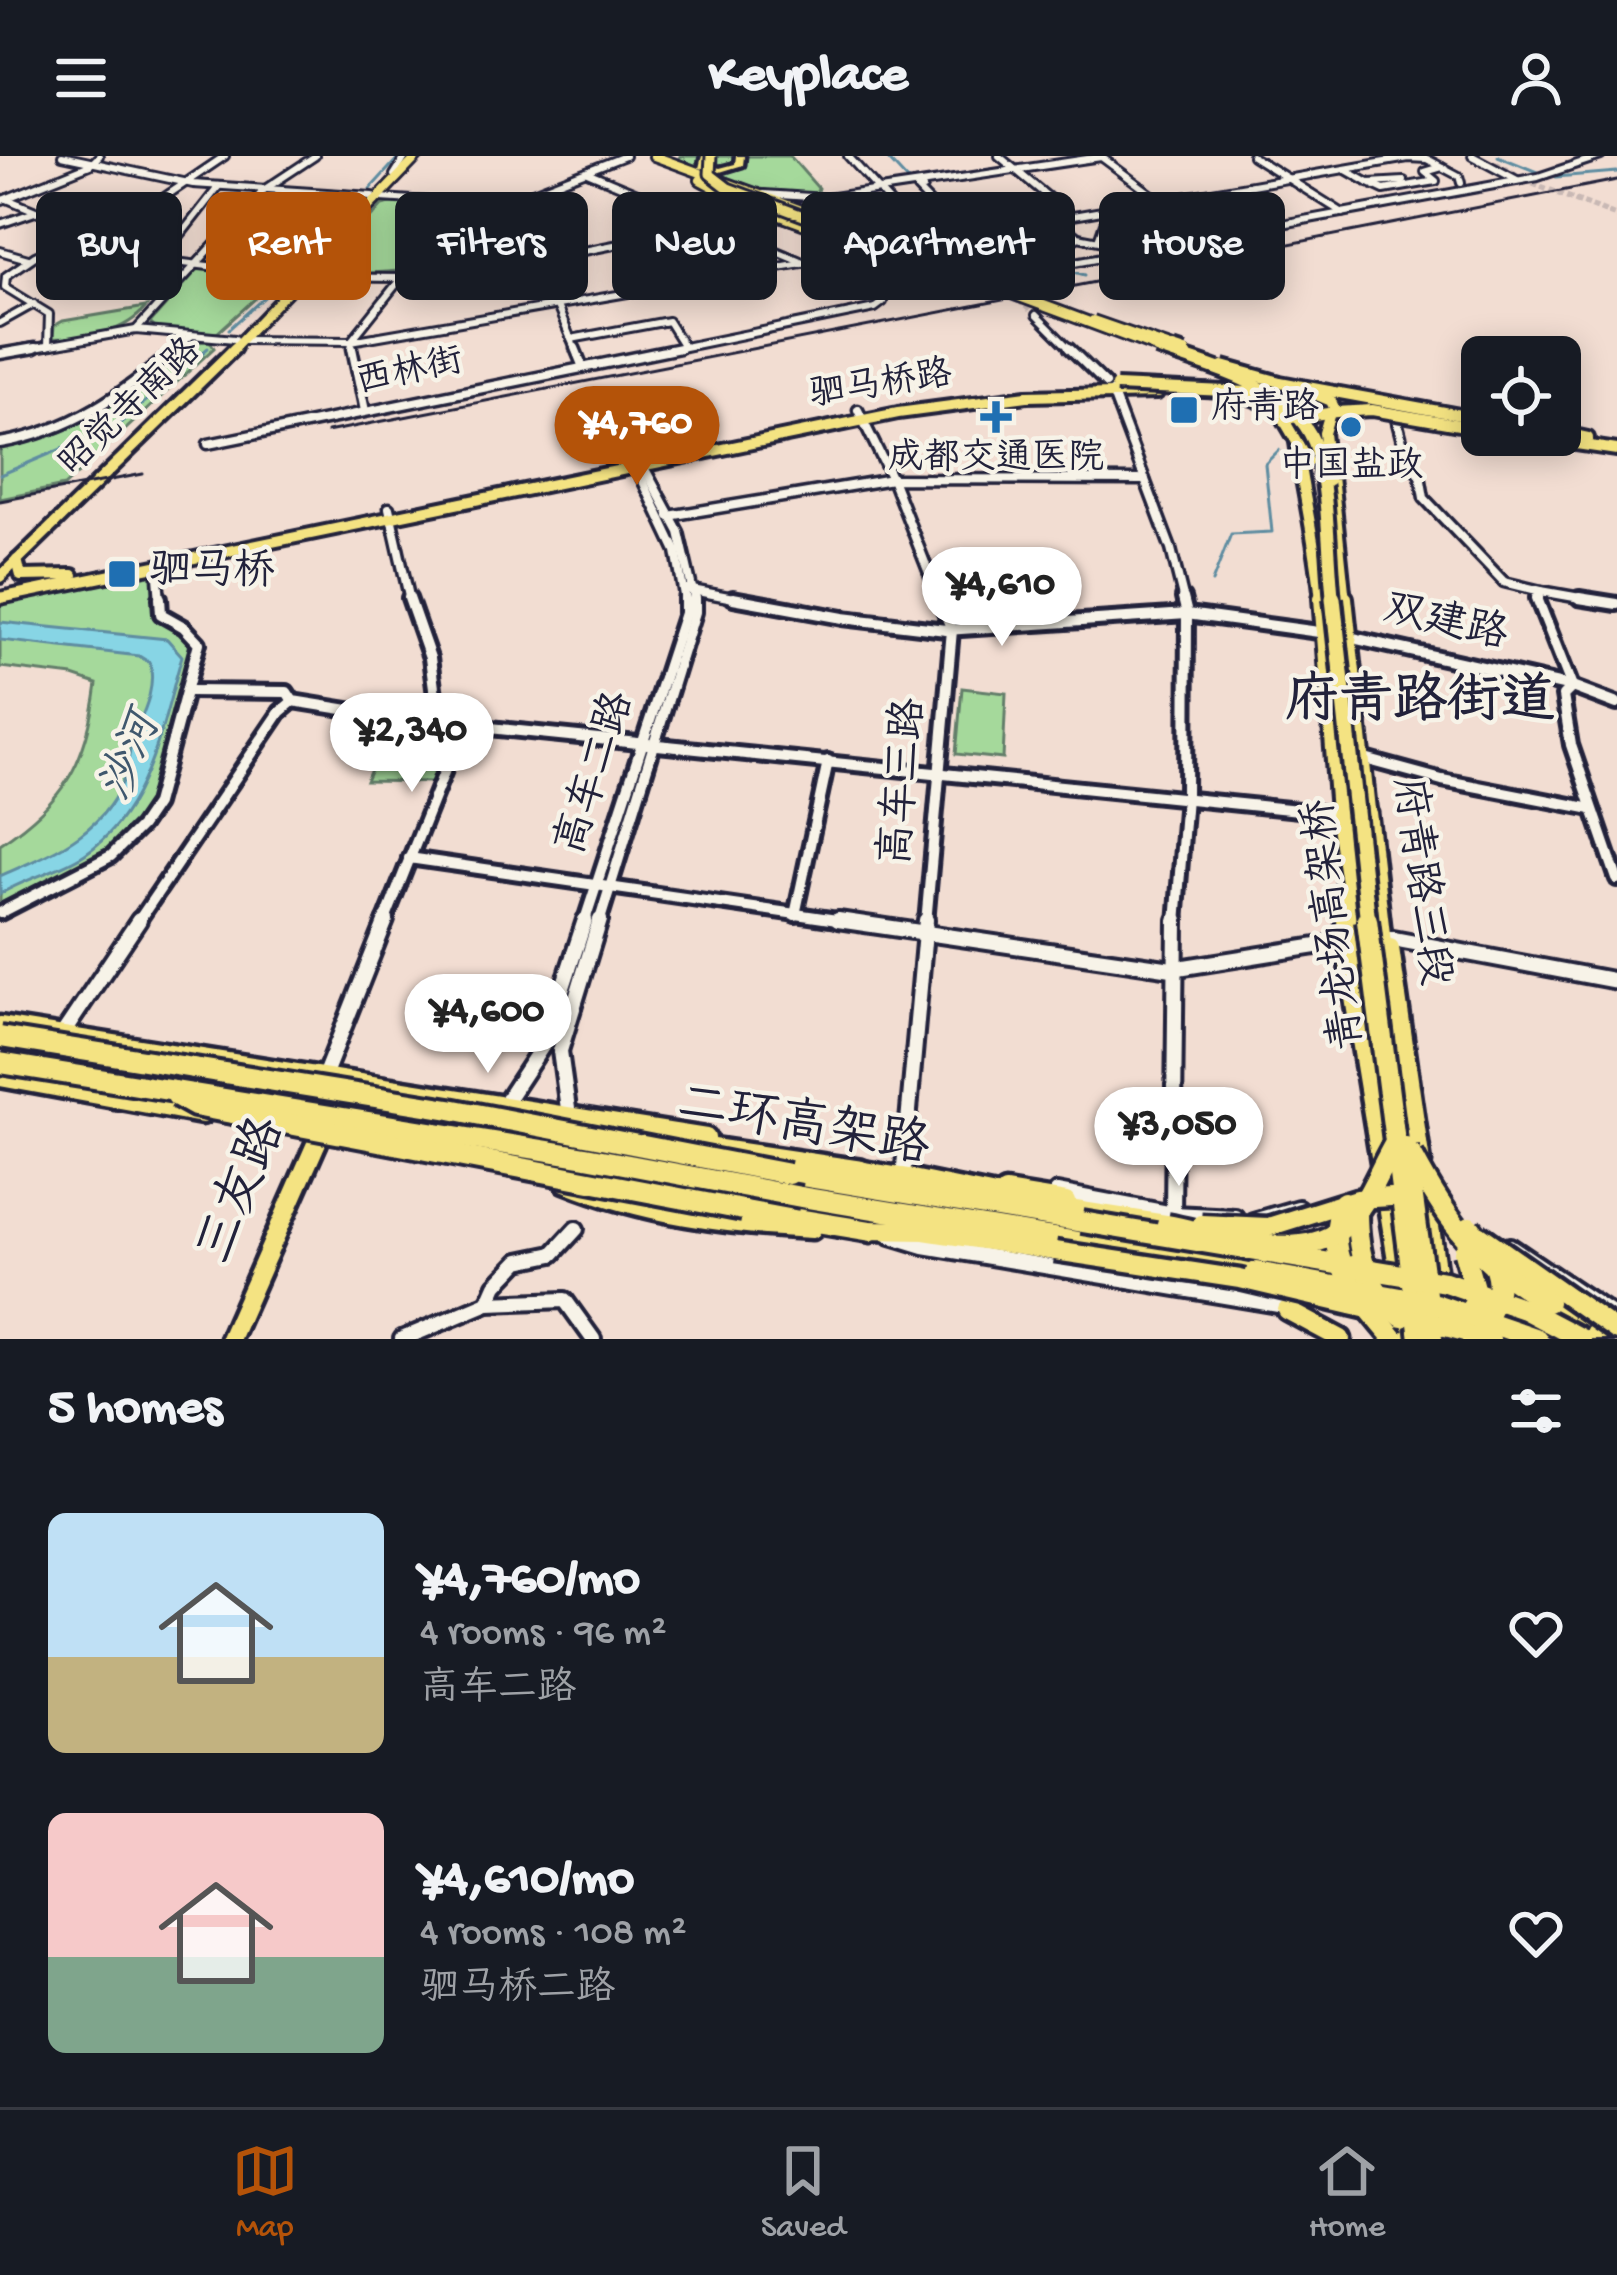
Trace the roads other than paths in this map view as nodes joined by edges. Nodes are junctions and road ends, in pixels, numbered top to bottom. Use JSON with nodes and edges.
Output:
{"nodes":[{"id":1,"x":62,"y":156,"type":"edge"},
{"id":2,"x":99,"y":156,"type":"edge"},
{"id":3,"x":226,"y":156,"type":"edge"},
{"id":4,"x":314,"y":156,"type":"edge"},
{"id":5,"x":414,"y":156,"type":"edge"},
{"id":6,"x":626,"y":156,"type":"edge"},
{"id":7,"x":712,"y":156,"type":"edge"},
{"id":8,"x":740,"y":156,"type":"edge"},
{"id":9,"x":848,"y":156,"type":"edge"},
{"id":10,"x":999,"y":156,"type":"edge"},
{"id":11,"x":1252,"y":156,"type":"edge"},
{"id":12,"x":1601,"y":156,"type":"edge"},
{"id":13,"x":652,"y":157,"type":"edge"},
{"id":14,"x":1100,"y":157,"type":"edge"},
{"id":15,"x":1408,"y":157,"type":"edge"},
{"id":16,"x":1486,"y":160,"type":"edge"},
{"id":17,"x":90,"y":165,"type":"junction"},
{"id":18,"x":1442,"y":167,"type":"junction"},
{"id":19,"x":1015,"y":169,"type":"junction"},
{"id":20,"x":1346,"y":170,"type":"junction"},
{"id":21,"x":587,"y":172,"type":"junction"},
{"id":22,"x":1529,"y":178,"type":"junction"},
{"id":23,"x":1289,"y":179,"type":"junction"},
{"id":24,"x":1519,"y":181,"type":"junction"},
{"id":25,"x":1461,"y":183,"type":"dead end"},
{"id":26,"x":193,"y":184,"type":"junction"},
{"id":27,"x":219,"y":186,"type":"junction"},
{"id":28,"x":923,"y":188,"type":"dead end"},
{"id":29,"x":265,"y":189,"type":"junction"},
{"id":30,"x":177,"y":192,"type":"edge"},
{"id":31,"x":294,"y":192,"type":"edge"},
{"id":32,"x":533,"y":192,"type":"edge"},
{"id":33,"x":634,"y":192,"type":"edge"},
{"id":34,"x":721,"y":192,"type":"edge"},
{"id":35,"x":758,"y":192,"type":"edge"},
{"id":36,"x":878,"y":192,"type":"joint"},
{"id":37,"x":920,"y":192,"type":"edge"},
{"id":38,"x":1043,"y":192,"type":"edge"},
{"id":39,"x":1149,"y":192,"type":"edge"},
{"id":40,"x":1209,"y":192,"type":"edge"},
{"id":41,"x":371,"y":197,"type":"edge"},
{"id":42,"x":377,"y":197,"type":"junction"},
{"id":43,"x":395,"y":198,"type":"edge"},
{"id":44,"x":4,"y":200,"type":"edge"},
{"id":45,"x":371,"y":203,"type":"edge"},
{"id":46,"x":778,"y":209,"type":"junction"},
{"id":47,"x":35,"y":212,"type":"joint"},
{"id":48,"x":1343,"y":213,"type":"junction"},
{"id":49,"x":801,"y":217,"type":"edge"},
{"id":50,"x":801,"y":221,"type":"edge"},
{"id":51,"x":1285,"y":223,"type":"edge"},
{"id":52,"x":0,"y":224,"type":"edge"},
{"id":53,"x":182,"y":233,"type":"edge"},
{"id":54,"x":1075,"y":235,"type":"edge"},
{"id":55,"x":1078,"y":237,"type":"junction"},
{"id":56,"x":1075,"y":239,"type":"edge"},
{"id":57,"x":1098,"y":240,"type":"edge"},
{"id":58,"x":0,"y":251,"type":"edge"},
{"id":59,"x":777,"y":252,"type":"edge"},
{"id":60,"x":36,"y":256,"type":"edge"},
{"id":61,"x":90,"y":258,"type":"joint"},
{"id":62,"x":28,"y":259,"type":"junction"},
{"id":63,"x":800,"y":262,"type":"junction"},
{"id":64,"x":182,"y":263,"type":"edge"},
{"id":65,"x":194,"y":265,"type":"junction"},
{"id":66,"x":206,"y":266,"type":"edge"},
{"id":67,"x":395,"y":284,"type":"edge"},
{"id":68,"x":279,"y":300,"type":"edge"},
{"id":69,"x":555,"y":300,"type":"edge"},
{"id":70,"x":1028,"y":300,"type":"tunnel mouth"},
{"id":71,"x":34,"y":304,"type":"junction"},
{"id":72,"x":557,"y":305,"type":"junction"},
{"id":73,"x":1036,"y":315,"type":"tunnel mouth"},
{"id":74,"x":1089,"y":322,"type":"junction"},
{"id":75,"x":0,"y":323,"type":"edge"},
{"id":76,"x":136,"y":330,"type":"junction"},
{"id":77,"x":191,"y":336,"type":"junction"},
{"id":78,"x":239,"y":339,"type":"junction"},
{"id":79,"x":571,"y":339,"type":"junction"},
{"id":80,"x":351,"y":341,"type":"junction"},
{"id":81,"x":683,"y":344,"type":"junction"},
{"id":82,"x":48,"y":346,"type":"junction"},
{"id":83,"x":0,"y":354,"type":"edge"},
{"id":84,"x":582,"y":365,"type":"junction"},
{"id":85,"x":1106,"y":388,"type":"junction"},
{"id":86,"x":1292,"y":394,"type":"junction"},
{"id":87,"x":1307,"y":395,"type":"junction"},
{"id":88,"x":1281,"y":410,"type":"junction"},
{"id":89,"x":365,"y":411,"type":"junction"},
{"id":90,"x":1330,"y":412,"type":"junction"},
{"id":91,"x":860,"y":414,"type":"junction"},
{"id":92,"x":1396,"y":418,"type":"junction"},
{"id":93,"x":1461,"y":420,"type":"edge"},
{"id":94,"x":1461,"y":421,"type":"edge"},
{"id":95,"x":1461,"y":421,"type":"edge"},
{"id":96,"x":1461,"y":423,"type":"edge"},
{"id":97,"x":1581,"y":439,"type":"edge"},
{"id":98,"x":0,"y":442,"type":"edge"},
{"id":99,"x":1581,"y":442,"type":"edge"},
{"id":100,"x":1581,"y":443,"type":"edge"},
{"id":101,"x":208,"y":444,"type":"dead end"},
{"id":102,"x":1617,"y":447,"type":"edge"},
{"id":103,"x":636,"y":460,"type":"junction"},
{"id":104,"x":892,"y":479,"type":"junction"},
{"id":105,"x":1145,"y":480,"type":"junction"},
{"id":106,"x":1332,"y":497,"type":"junction"},
{"id":107,"x":390,"y":512,"type":"junction"},
{"id":108,"x":669,"y":516,"type":"junction"},
{"id":109,"x":1315,"y":530,"type":"junction"},
{"id":110,"x":17,"y":560,"type":"junction"},
{"id":111,"x":0,"y":564,"type":"edge"},
{"id":112,"x":157,"y":565,"type":"junction"},
{"id":113,"x":78,"y":575,"type":"junction"},
{"id":114,"x":0,"y":577,"type":"edge"},
{"id":115,"x":692,"y":590,"type":"junction"},
{"id":116,"x":1541,"y":591,"type":"junction"},
{"id":117,"x":0,"y":595,"type":"edge"},
{"id":118,"x":1617,"y":604,"type":"edge"},
{"id":119,"x":1187,"y":614,"type":"junction"},
{"id":120,"x":952,"y":630,"type":"junction"},
{"id":121,"x":1325,"y":633,"type":"junction"},
{"id":122,"x":1350,"y":637,"type":"junction"},
{"id":123,"x":1572,"y":687,"type":"junction"},
{"id":124,"x":188,"y":691,"type":"junction"},
{"id":125,"x":293,"y":701,"type":"junction"},
{"id":126,"x":1617,"y":704,"type":"edge"},
{"id":127,"x":442,"y":722,"type":"junction"},
{"id":128,"x":649,"y":743,"type":"junction"},
{"id":129,"x":1365,"y":759,"type":"junction"},
{"id":130,"x":828,"y":761,"type":"junction"},
{"id":131,"x":941,"y":773,"type":"junction"},
{"id":132,"x":1186,"y":797,"type":"junction"},
{"id":133,"x":1592,"y":809,"type":"junction"},
{"id":134,"x":1367,"y":812,"type":"junction"},
{"id":135,"x":1338,"y":814,"type":"junction"},
{"id":136,"x":409,"y":858,"type":"junction"},
{"id":137,"x":1617,"y":879,"type":"edge"},
{"id":138,"x":598,"y":883,"type":"junction"},
{"id":139,"x":614,"y":885,"type":"junction"},
{"id":140,"x":0,"y":914,"type":"edge"},
{"id":141,"x":795,"y":915,"type":"junction"},
{"id":142,"x":925,"y":936,"type":"junction"},
{"id":143,"x":1388,"y":938,"type":"junction"},
{"id":144,"x":1348,"y":941,"type":"junction"},
{"id":145,"x":1172,"y":969,"type":"junction"},
{"id":146,"x":1617,"y":981,"type":"edge"},
{"id":147,"x":1378,"y":984,"type":"junction"},
{"id":148,"x":0,"y":1026,"type":"edge"},
{"id":149,"x":62,"y":1035,"type":"junction"},
{"id":150,"x":0,"y":1037,"type":"edge"},
{"id":151,"x":0,"y":1063,"type":"edge"},
{"id":152,"x":326,"y":1074,"type":"junction"},
{"id":153,"x":261,"y":1076,"type":"junction"},
{"id":154,"x":0,"y":1077,"type":"edge"},
{"id":155,"x":169,"y":1092,"type":"junction"},
{"id":156,"x":503,"y":1106,"type":"junction"},
{"id":157,"x":569,"y":1116,"type":"junction"},
{"id":158,"x":320,"y":1135,"type":"junction"},
{"id":159,"x":1400,"y":1142,"type":"junction"},
{"id":160,"x":863,"y":1171,"type":"junction"},
{"id":161,"x":903,"y":1178,"type":"junction"},
{"id":162,"x":1350,"y":1205,"type":"junction"},
{"id":163,"x":1172,"y":1216,"type":"junction"},
{"id":164,"x":1389,"y":1217,"type":"junction"},
{"id":165,"x":1438,"y":1221,"type":"junction"},
{"id":166,"x":1470,"y":1227,"type":"junction"},
{"id":167,"x":576,"y":1229,"type":"dead end"},
{"id":168,"x":871,"y":1231,"type":"junction"},
{"id":169,"x":1396,"y":1262,"type":"junction"},
{"id":170,"x":1437,"y":1269,"type":"junction"},
{"id":171,"x":488,"y":1303,"type":"junction"},
{"id":172,"x":1287,"y":1310,"type":"junction"},
{"id":173,"x":1617,"y":1318,"type":"edge"},
{"id":174,"x":1617,"y":1331,"type":"edge"},
{"id":175,"x":1402,"y":1332,"type":"edge"},
{"id":176,"x":1440,"y":1335,"type":"edge"},
{"id":177,"x":230,"y":1339,"type":"edge"},
{"id":178,"x":402,"y":1339,"type":"edge"},
{"id":179,"x":593,"y":1339,"type":"edge"},
{"id":180,"x":1341,"y":1339,"type":"edge"},
{"id":181,"x":1420,"y":1339,"type":"edge"},
{"id":182,"x":1472,"y":1339,"type":"edge"},
{"id":183,"x":1491,"y":1339,"type":"edge"},
{"id":184,"x":1538,"y":1339,"type":"edge"},
{"id":185,"x":1581,"y":1339,"type":"edge"},
{"id":186,"x":1610,"y":1339,"type":"edge"}],
"edges":[{"from":1,"to":17,"type":"street"},
{"from":2,"to":17,"type":"street"},
{"from":3,"to":26,"type":"street"},
{"from":4,"to":29,"type":"street"},
{"from":5,"to":42,"type":"main road","name":"昭觉寺南路"},
{"from":6,"to":21,"type":"street"},
{"from":7,"to":8,"type":"highway"},
{"from":7,"to":46,"type":"highway","bridge":true},
{"from":9,"to":36,"type":"street"},
{"from":10,"to":19,"type":"street"},
{"from":11,"to":23,"type":"street"},
{"from":12,"to":22,"type":"street"},
{"from":13,"to":34,"type":"main road"},
{"from":13,"to":35,"type":"main road"},
{"from":14,"to":19,"type":"street"},
{"from":14,"to":39,"type":"street"},
{"from":15,"to":18,"type":"street"},
{"from":15,"to":20,"type":"street"},
{"from":16,"to":22,"type":"street"},
{"from":16,"to":24,"type":"street"},
{"from":17,"to":26,"type":"street"},
{"from":17,"to":44,"type":"street"},
{"from":18,"to":20,"type":"street"},
{"from":18,"to":25,"type":"street"},
{"from":19,"to":36,"type":"street"},
{"from":19,"to":38,"type":"street"},
{"from":20,"to":23,"type":"street"},
{"from":21,"to":32,"type":"street"},
{"from":21,"to":33,"type":"street"},
{"from":22,"to":24,"type":"street"},
{"from":23,"to":40,"type":"street"},
{"from":23,"to":48,"type":"street"},
{"from":24,"to":48,"type":"street"},
{"from":26,"to":27,"type":"street"},
{"from":26,"to":30,"type":"street"},
{"from":27,"to":29,"type":"street"},
{"from":27,"to":53,"type":"street"},
{"from":28,"to":37,"type":"street"},
{"from":29,"to":31,"type":"street"},
{"from":29,"to":65,"type":"street"},
{"from":41,"to":42,"type":"street"},
{"from":42,"to":43,"type":"street"},
{"from":42,"to":45,"type":"main road","name":"昭觉寺南路"},
{"from":44,"to":47,"type":"street"},
{"from":46,"to":49,"type":"highway","name":"青龙场高架桥","bridge":true},
{"from":46,"to":50,"type":"highway","bridge":true},
{"from":47,"to":52,"type":"street"},
{"from":48,"to":51,"type":"street"},
{"from":54,"to":55,"type":"street"},
{"from":55,"to":56,"type":"street"},
{"from":55,"to":57,"type":"street"},
{"from":58,"to":62,"type":"street"},
{"from":59,"to":63,"type":"street"},
{"from":60,"to":62,"type":"street"},
{"from":61,"to":61,"type":"street"},
{"from":62,"to":71,"type":"street"},
{"from":63,"to":72,"type":"street"},
{"from":63,"to":81,"type":"street","name":"西林街"},
{"from":64,"to":65,"type":"street"},
{"from":65,"to":66,"type":"street"},
{"from":65,"to":76,"type":"street"},
{"from":67,"to":80,"type":"street"},
{"from":68,"to":78,"type":"main road","name":"昭觉寺南路"},
{"from":69,"to":72,"type":"street"},
{"from":70,"to":74,"type":"highway","name":"青龙场高架桥","bridge":true},
{"from":71,"to":75,"type":"street"},
{"from":71,"to":82,"type":"street"},
{"from":72,"to":79,"type":"street"},
{"from":72,"to":80,"type":"street"},
{"from":73,"to":85,"type":"street"},
{"from":74,"to":93,"type":"main road","bridge":true},
{"from":74,"to":147,"type":"highway","name":"青龙场高架桥","bridge":true},
{"from":76,"to":77,"type":"street"},
{"from":76,"to":82,"type":"street"},
{"from":77,"to":78,"type":"street"},
{"from":77,"to":98,"type":"street"},
{"from":78,"to":80,"type":"street"},
{"from":78,"to":110,"type":"main road","name":"昭觉寺南路"},
{"from":78,"to":111,"type":"main road","name":"昭觉寺南路"},
{"from":79,"to":81,"type":"street"},
{"from":79,"to":84,"type":"street"},
{"from":80,"to":89,"type":"street"},
{"from":81,"to":84,"type":"street","name":"西林街"},
{"from":82,"to":83,"type":"street"},
{"from":84,"to":89,"type":"street","name":"西林街"},
{"from":85,"to":86,"type":"main road","bridge":true},
{"from":85,"to":88,"type":"main road","name":"驷马桥路"},
{"from":85,"to":91,"type":"main road","name":"驷马桥路"},
{"from":85,"to":105,"type":"street"},
{"from":86,"to":87,"type":"main road","bridge":true},
{"from":86,"to":88,"type":"main road","bridge":true},
{"from":87,"to":88,"type":"main road"},
{"from":87,"to":90,"type":"main road","bridge":true},
{"from":87,"to":94,"type":"main road","bridge":true},
{"from":88,"to":90,"type":"main road","name":"驷马桥路","bridge":true},
{"from":88,"to":109,"type":"main road","name":"府青路三段"},
{"from":88,"to":109,"type":"main road","bridge":true},
{"from":89,"to":101,"type":"street","name":"西林街"},
{"from":90,"to":92,"type":"main road"},
{"from":90,"to":95,"type":"main road","bridge":true},
{"from":90,"to":106,"type":"main road","bridge":true},
{"from":90,"to":106,"type":"main road","name":"府青路三段"},
{"from":91,"to":103,"type":"main road","name":"驷马桥路"},
{"from":91,"to":104,"type":"street","name":"高车三路"},
{"from":92,"to":96,"type":"main road"},
{"from":92,"to":116,"type":"street"},
{"from":97,"to":102,"type":"main road"},
{"from":99,"to":102,"type":"main road"},
{"from":100,"to":102,"type":"main road"},
{"from":103,"to":107,"type":"main road","name":"驷马桥路"},
{"from":103,"to":108,"type":"street"},
{"from":103,"to":115,"type":"street"},
{"from":104,"to":105,"type":"street"},
{"from":104,"to":108,"type":"street"},
{"from":104,"to":120,"type":"street","name":"高车三路"},
{"from":105,"to":119,"type":"street"},
{"from":106,"to":122,"type":"main road","name":"府青路三段"},
{"from":107,"to":112,"type":"main road","name":"驷马桥路"},
{"from":107,"to":113,"type":"main road","name":"驷马桥路"},
{"from":107,"to":127,"type":"street"},
{"from":108,"to":115,"type":"street"},
{"from":109,"to":121,"type":"main road","name":"府青路三段"},
{"from":110,"to":113,"type":"main road"},
{"from":110,"to":114,"type":"main road","name":"昭觉寺南路"},
{"from":112,"to":117,"type":"main road","name":"驷马桥路"},
{"from":112,"to":124,"type":"street"},
{"from":113,"to":117,"type":"main road","name":"驷马桥路"},
{"from":115,"to":120,"type":"street","name":"双建路"},
{"from":115,"to":128,"type":"street","name":"高车二路"},
{"from":116,"to":118,"type":"street"},
{"from":116,"to":123,"type":"street"},
{"from":119,"to":120,"type":"street","name":"双建路"},
{"from":119,"to":121,"type":"street","name":"双建路"},
{"from":119,"to":132,"type":"street"},
{"from":120,"to":131,"type":"street","name":"高车三路"},
{"from":121,"to":122,"type":"street","name":"双建路"},
{"from":121,"to":135,"type":"main road","name":"府青路三段"},
{"from":122,"to":123,"type":"street","name":"双建路"},
{"from":122,"to":129,"type":"main road","name":"府青路三段"},
{"from":123,"to":126,"type":"street","name":"双建路"},
{"from":123,"to":133,"type":"street"},
{"from":124,"to":125,"type":"street"},
{"from":124,"to":140,"type":"street"},
{"from":125,"to":127,"type":"street"},
{"from":125,"to":149,"type":"street"},
{"from":127,"to":128,"type":"street"},
{"from":127,"to":136,"type":"street"},
{"from":128,"to":130,"type":"street"},
{"from":128,"to":138,"type":"street","name":"高车二路"},
{"from":128,"to":139,"type":"street","name":"高车二路"},
{"from":129,"to":133,"type":"street"},
{"from":129,"to":134,"type":"main road","name":"府青路三段"},
{"from":130,"to":131,"type":"street"},
{"from":130,"to":141,"type":"street"},
{"from":131,"to":132,"type":"street"},
{"from":131,"to":142,"type":"street","name":"高车三路"},
{"from":132,"to":135,"type":"street"},
{"from":132,"to":145,"type":"street"},
{"from":133,"to":137,"type":"street"},
{"from":134,"to":143,"type":"main road","name":"府青路三段"},
{"from":134,"to":147,"type":"highway"},
{"from":135,"to":144,"type":"main road","name":"府青路三段"},
{"from":135,"to":147,"type":"highway"},
{"from":136,"to":138,"type":"street"},
{"from":136,"to":152,"type":"street"},
{"from":138,"to":139,"type":"street"},
{"from":138,"to":156,"type":"street","name":"高车二路"},
{"from":139,"to":141,"type":"street"},
{"from":139,"to":157,"type":"street","name":"高车二路"},
{"from":141,"to":142,"type":"street"},
{"from":142,"to":145,"type":"street"},
{"from":142,"to":161,"type":"street","name":"高车三路"},
{"from":143,"to":146,"type":"street"},
{"from":143,"to":165,"type":"main road","name":"府青路三段"},
{"from":144,"to":145,"type":"street"},
{"from":144,"to":164,"type":"main road","name":"府青路三段"},
{"from":145,"to":163,"type":"street"},
{"from":147,"to":159,"type":"highway","name":"青龙场高架桥","bridge":true},
{"from":148,"to":149,"type":"main road"},
{"from":149,"to":152,"type":"main road"},
{"from":150,"to":153,"type":"highway","name":"二环高架路","bridge":true},
{"from":151,"to":155,"type":"highway","name":"二环高架路","bridge":true},
{"from":152,"to":156,"type":"main road"},
{"from":152,"to":158,"type":"main road","name":"三友路"},
{"from":153,"to":160,"type":"highway","bridge":true},
{"from":153,"to":185,"type":"highway","name":"二环高架路","bridge":true},
{"from":154,"to":158,"type":"main road"},
{"from":155,"to":168,"type":"highway","bridge":true},
{"from":155,"to":184,"type":"highway","name":"二环高架路","bridge":true},
{"from":156,"to":157,"type":"main road"},
{"from":157,"to":160,"type":"main road"},
{"from":158,"to":168,"type":"main road"},
{"from":158,"to":177,"type":"main road","name":"三友路"},
{"from":159,"to":162,"type":"highway","bridge":true},
{"from":159,"to":165,"type":"highway","bridge":true},
{"from":159,"to":176,"type":"highway","name":"青龙场高架桥","bridge":true},
{"from":159,"to":181,"type":"highway","name":"青龙场高架桥","bridge":true},
{"from":160,"to":161,"type":"main road"},
{"from":161,"to":162,"type":"highway","bridge":true},
{"from":161,"to":163,"type":"main road"},
{"from":162,"to":163,"type":"main road","bridge":true},
{"from":162,"to":166,"type":"main road","bridge":true},
{"from":162,"to":175,"type":"highway","bridge":true},
{"from":163,"to":164,"type":"street"},
{"from":164,"to":165,"type":"street"},
{"from":164,"to":169,"type":"main road","name":"府青路三段"},
{"from":165,"to":170,"type":"main road","name":"府青路三段"},
{"from":165,"to":173,"type":"street"},
{"from":165,"to":176,"type":"highway","bridge":true},
{"from":165,"to":186,"type":"highway","bridge":true},
{"from":166,"to":174,"type":"main road","bridge":true},
{"from":166,"to":182,"type":"highway","bridge":true},
{"from":167,"to":171,"type":"street"},
{"from":168,"to":172,"type":"street"},
{"from":168,"to":175,"type":"main road","bridge":true},
{"from":169,"to":170,"type":"street"},
{"from":169,"to":172,"type":"street"},
{"from":169,"to":175,"type":"main road","name":"府青路三段"},
{"from":170,"to":176,"type":"main road","name":"府青路三段"},
{"from":170,"to":184,"type":"street"},
{"from":171,"to":178,"type":"street"},
{"from":171,"to":179,"type":"street"},
{"from":172,"to":180,"type":"main road"},
{"from":175,"to":176,"type":"main road","bridge":true},
{"from":176,"to":183,"type":"main road","bridge":true}]}
